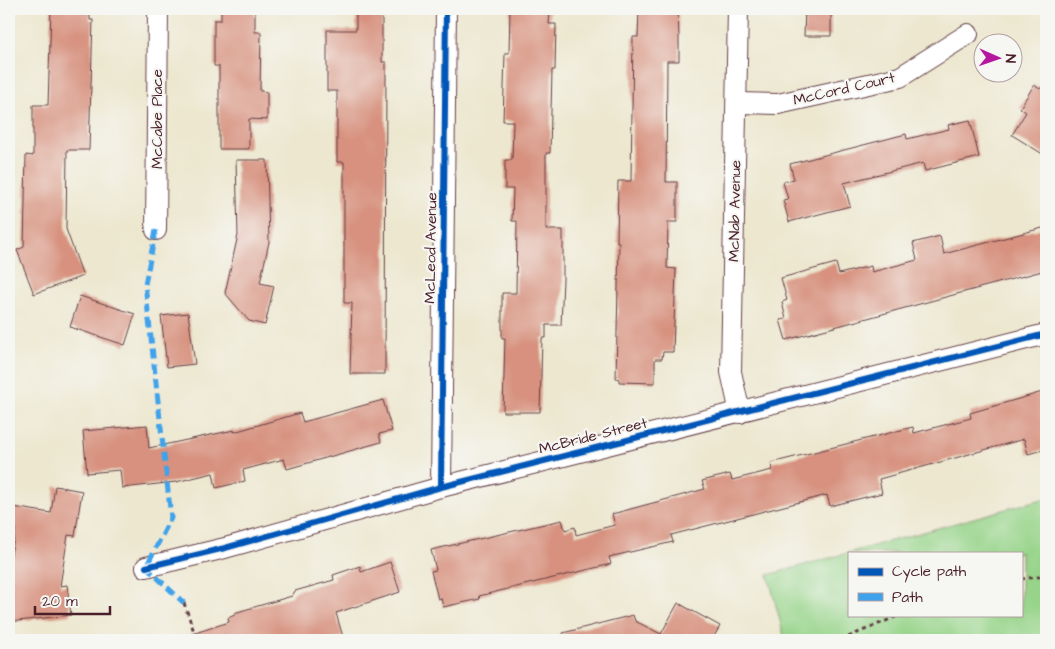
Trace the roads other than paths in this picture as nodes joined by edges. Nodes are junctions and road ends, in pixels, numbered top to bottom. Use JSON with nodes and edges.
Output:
{"nodes":[{"id":1,"x":158,"y":9,"type":"edge"},
{"id":2,"x":446,"y":9,"type":"edge"},
{"id":3,"x":738,"y":9,"type":"edge"},
{"id":4,"x":968,"y":34,"type":"dead end"},
{"id":5,"x":738,"y":103,"type":"junction"},
{"id":6,"x":156,"y":230,"type":"dead end"},
{"id":7,"x":1046,"y":334,"type":"edge"},
{"id":8,"x":740,"y":413,"type":"junction"},
{"id":9,"x":441,"y":487,"type":"junction"},
{"id":10,"x":146,"y":567,"type":"dead end"}],
"edges":[{"from":1,"to":6,"type":"street","name":"McCabe Place"},
{"from":2,"to":9,"type":"street","name":"McLeod Avenue"},
{"from":3,"to":5,"type":"street","name":"McNab Avenue"},
{"from":4,"to":5,"type":"street","name":"McCord Court"},
{"from":5,"to":8,"type":"street","name":"McNab Avenue"},
{"from":7,"to":8,"type":"street","name":"McBride Street"},
{"from":8,"to":9,"type":"street","name":"McBride Street"},
{"from":9,"to":10,"type":"street","name":"McBride Street"}]}
